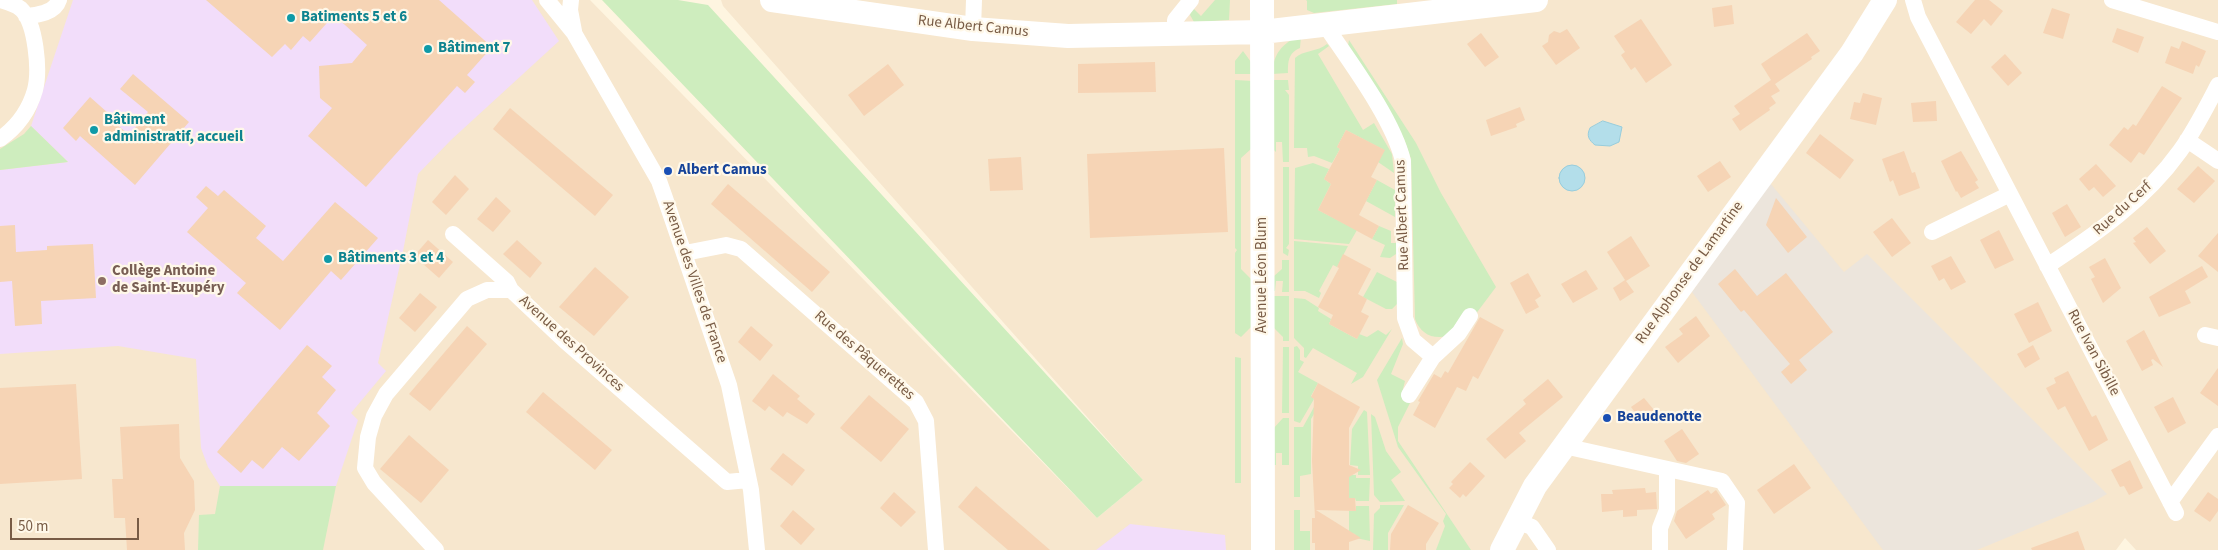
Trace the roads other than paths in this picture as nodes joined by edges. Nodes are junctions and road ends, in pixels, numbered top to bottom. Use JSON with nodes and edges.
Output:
{"nodes":[{"id":1,"x":0,"y":0,"type":"edge"},
{"id":2,"x":60,"y":0,"type":"edge"},
{"id":3,"x":547,"y":0,"type":"edge"},
{"id":4,"x":571,"y":0,"type":"edge"},
{"id":5,"x":772,"y":0,"type":"edge"},
{"id":6,"x":974,"y":0,"type":"edge"},
{"id":7,"x":1191,"y":0,"type":"edge"},
{"id":8,"x":1262,"y":0,"type":"edge"},
{"id":9,"x":1536,"y":0,"type":"edge"},
{"id":10,"x":1885,"y":0,"type":"edge"},
{"id":11,"x":1913,"y":0,"type":"edge"},
{"id":12,"x":2112,"y":0,"type":"edge"},
{"id":13,"x":1428,"y":7,"type":"edge"},
{"id":14,"x":26,"y":16,"type":"junction"},
{"id":15,"x":1325,"y":25,"type":"junction"},
{"id":16,"x":973,"y":29,"type":"junction"},
{"id":17,"x":1262,"y":32,"type":"junction"},
{"id":18,"x":2218,"y":32,"type":"edge"},
{"id":19,"x":574,"y":33,"type":"junction"},
{"id":20,"x":1175,"y":34,"type":"junction"},
{"id":21,"x":2218,"y":85,"type":"edge"},
{"id":22,"x":0,"y":139,"type":"edge"},
{"id":23,"x":2187,"y":140,"type":"junction"},
{"id":24,"x":2218,"y":162,"type":"edge"},
{"id":25,"x":2010,"y":194,"type":"junction"},
{"id":26,"x":1932,"y":232,"type":"dead end"},
{"id":27,"x":453,"y":234,"type":"dead end"},
{"id":28,"x":685,"y":253,"type":"junction"},
{"id":29,"x":2047,"y":266,"type":"junction"},
{"id":30,"x":511,"y":290,"type":"junction"},
{"id":31,"x":1470,"y":316,"type":"dead end"},
{"id":32,"x":1433,"y":357,"type":"junction"},
{"id":33,"x":1409,"y":395,"type":"dead end"},
{"id":34,"x":2218,"y":436,"type":"edge"},
{"id":35,"x":1564,"y":446,"type":"junction"},
{"id":36,"x":1667,"y":470,"type":"junction"},
{"id":37,"x":748,"y":480,"type":"junction"},
{"id":38,"x":1516,"y":520,"type":"junction"},
{"id":39,"x":436,"y":550,"type":"edge"},
{"id":40,"x":757,"y":550,"type":"edge"},
{"id":41,"x":936,"y":550,"type":"edge"},
{"id":42,"x":1262,"y":550,"type":"edge"},
{"id":43,"x":1502,"y":550,"type":"edge"},
{"id":44,"x":1548,"y":550,"type":"edge"},
{"id":45,"x":1660,"y":550,"type":"edge"},
{"id":46,"x":1735,"y":550,"type":"edge"}],
"edges":[{"from":1,"to":14,"type":"street"},
{"from":2,"to":14,"type":"street"},
{"from":3,"to":19,"type":"street","name":"Avenue des Villes de France"},
{"from":4,"to":19,"type":"street","name":"Avenue des Villes de France"},
{"from":5,"to":16,"type":"street","name":"Rue Albert Camus"},
{"from":6,"to":16,"type":"street"},
{"from":7,"to":20,"type":"street"},
{"from":8,"to":17,"type":"street","name":"Avenue Léon Blum"},
{"from":9,"to":13,"type":"street","name":"Rue Albert Camus"},
{"from":10,"to":35,"type":"street","name":"Rue Alphonse de Lamartine"},
{"from":11,"to":25,"type":"street","name":"Rue Ivan Sibille"},
{"from":12,"to":18,"type":"street"},
{"from":13,"to":15,"type":"street","name":"Rue Albert Camus"},
{"from":14,"to":22,"type":"street"},
{"from":15,"to":17,"type":"street","name":"Rue Albert Camus"},
{"from":15,"to":32,"type":"street","name":"Rue Albert Camus"},
{"from":16,"to":20,"type":"street","name":"Rue Albert Camus"},
{"from":17,"to":20,"type":"street","name":"Rue Albert Camus"},
{"from":17,"to":42,"type":"street","name":"Avenue Léon Blum"},
{"from":19,"to":28,"type":"street","name":"Avenue des Villes de France"},
{"from":21,"to":23,"type":"street","name":"Rue du Cerf"},
{"from":23,"to":24,"type":"street"},
{"from":23,"to":29,"type":"street","name":"Rue du Cerf"},
{"from":25,"to":26,"type":"street"},
{"from":25,"to":29,"type":"street","name":"Rue Ivan Sibille"},
{"from":27,"to":30,"type":"street"},
{"from":28,"to":37,"type":"street","name":"Avenue des Villes de France"},
{"from":28,"to":41,"type":"street","name":"Rue des Pâquerettes"},
{"from":29,"to":34,"type":"street","name":"Rue Ivan Sibille"},
{"from":30,"to":37,"type":"street","name":"Avenue des Provinces"},
{"from":30,"to":39,"type":"street","name":"Avenue des Provinces"},
{"from":31,"to":32,"type":"street"},
{"from":32,"to":33,"type":"street"},
{"from":35,"to":36,"type":"street"},
{"from":35,"to":38,"type":"street","name":"Rue Alphonse de Lamartine"},
{"from":36,"to":45,"type":"street"},
{"from":36,"to":46,"type":"street"},
{"from":37,"to":40,"type":"street","name":"Avenue des Villes de France"},
{"from":38,"to":43,"type":"street","name":"Rue Alphonse de Lamartine"},
{"from":38,"to":44,"type":"street"}]}
